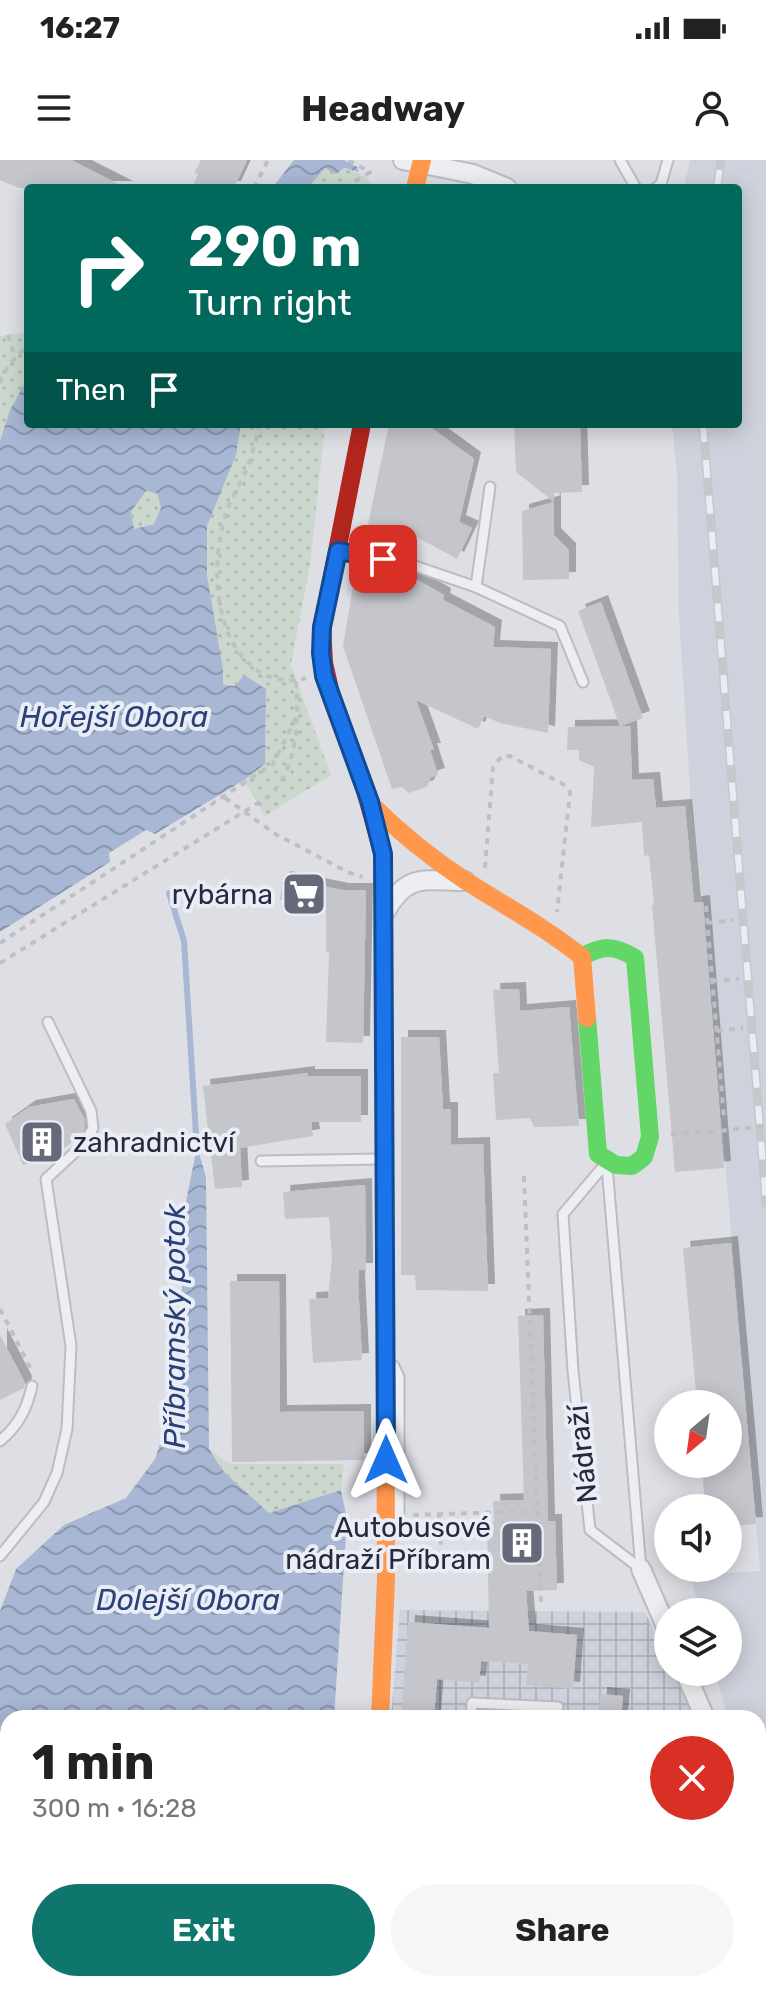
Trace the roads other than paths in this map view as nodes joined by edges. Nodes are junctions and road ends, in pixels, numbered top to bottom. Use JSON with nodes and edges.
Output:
{"nodes":[{"id":1,"x":620,"y":160,"type":"edge"},
{"id":2,"x":668,"y":160,"type":"edge"},
{"id":3,"x":415,"y":161,"type":"edge"},
{"id":4,"x":415,"y":184,"type":"edge"},
{"id":5,"x":497,"y":184,"type":"edge"},
{"id":6,"x":634,"y":184,"type":"edge"},
{"id":7,"x":661,"y":184,"type":"edge"},
{"id":8,"x":361,"y":428,"type":"edge"},
{"id":9,"x":490,"y":487,"type":"dead end"},
{"id":10,"x":338,"y":551,"type":"junction"},
{"id":11,"x":476,"y":587,"type":"junction"},
{"id":12,"x":583,"y":682,"type":"dead end"},
{"id":13,"x":370,"y":802,"type":"junction"},
{"id":14,"x":476,"y":878,"type":"junction"},
{"id":15,"x":383,"y":914,"type":"junction"},
{"id":16,"x":582,"y":957,"type":"junction"},
{"id":17,"x":48,"y":1022,"type":"dead end"},
{"id":18,"x":384,"y":1159,"type":"junction"},
{"id":19,"x":261,"y":1161,"type":"dead end"},
{"id":20,"x":607,"y":1162,"type":"junction"},
{"id":21,"x":386,"y":1347,"type":"junction"},
{"id":22,"x":32,"y":1386,"type":"road end"},
{"id":23,"x":0,"y":1441,"type":"edge"},
{"id":24,"x":399,"y":1529,"type":"dead end"},
{"id":25,"x":399,"y":1543,"type":"dead end"},
{"id":26,"x":0,"y":1556,"type":"edge"},
{"id":27,"x":641,"y":1569,"type":"junction"},
{"id":28,"x":386,"y":1579,"type":"junction"},
{"id":29,"x":654,"y":1599,"type":"edge"},
{"id":30,"x":691,"y":1686,"type":"edge"},
{"id":31,"x":558,"y":1707,"type":"dead end"},
{"id":32,"x":380,"y":1710,"type":"edge"},
{"id":33,"x":472,"y":1710,"type":"edge"},
{"id":34,"x":702,"y":1710,"type":"edge"}],
"edges":[{"from":1,"to":6,"type":"lane"},
{"from":2,"to":7,"type":"lane"},
{"from":3,"to":4,"type":"street"},
{"from":3,"to":5,"type":"street"},
{"from":8,"to":10,"type":"street"},
{"from":9,"to":11,"type":"lane"},
{"from":10,"to":11,"type":"lane"},
{"from":10,"to":13,"type":"street"},
{"from":11,"to":12,"type":"lane"},
{"from":13,"to":14,"type":"street"},
{"from":13,"to":15,"type":"street"},
{"from":14,"to":15,"type":"street"},
{"from":14,"to":16,"type":"street"},
{"from":15,"to":18,"type":"street"},
{"from":16,"to":20,"type":"street","name":"Nádraží"},
{"from":16,"to":20,"type":"street"},
{"from":17,"to":26,"type":"lane"},
{"from":18,"to":19,"type":"lane"},
{"from":18,"to":21,"type":"street"},
{"from":20,"to":27,"type":"lane","name":"Nádraží"},
{"from":20,"to":27,"type":"lane","name":"Nádraží"},
{"from":21,"to":24,"type":"lane"},
{"from":21,"to":28,"type":"street"},
{"from":22,"to":23,"type":"lane"},
{"from":25,"to":28,"type":"lane"},
{"from":27,"to":29,"type":"street"},
{"from":28,"to":32,"type":"street"},
{"from":30,"to":34,"type":"street"},
{"from":31,"to":33,"type":"lane"}]}
